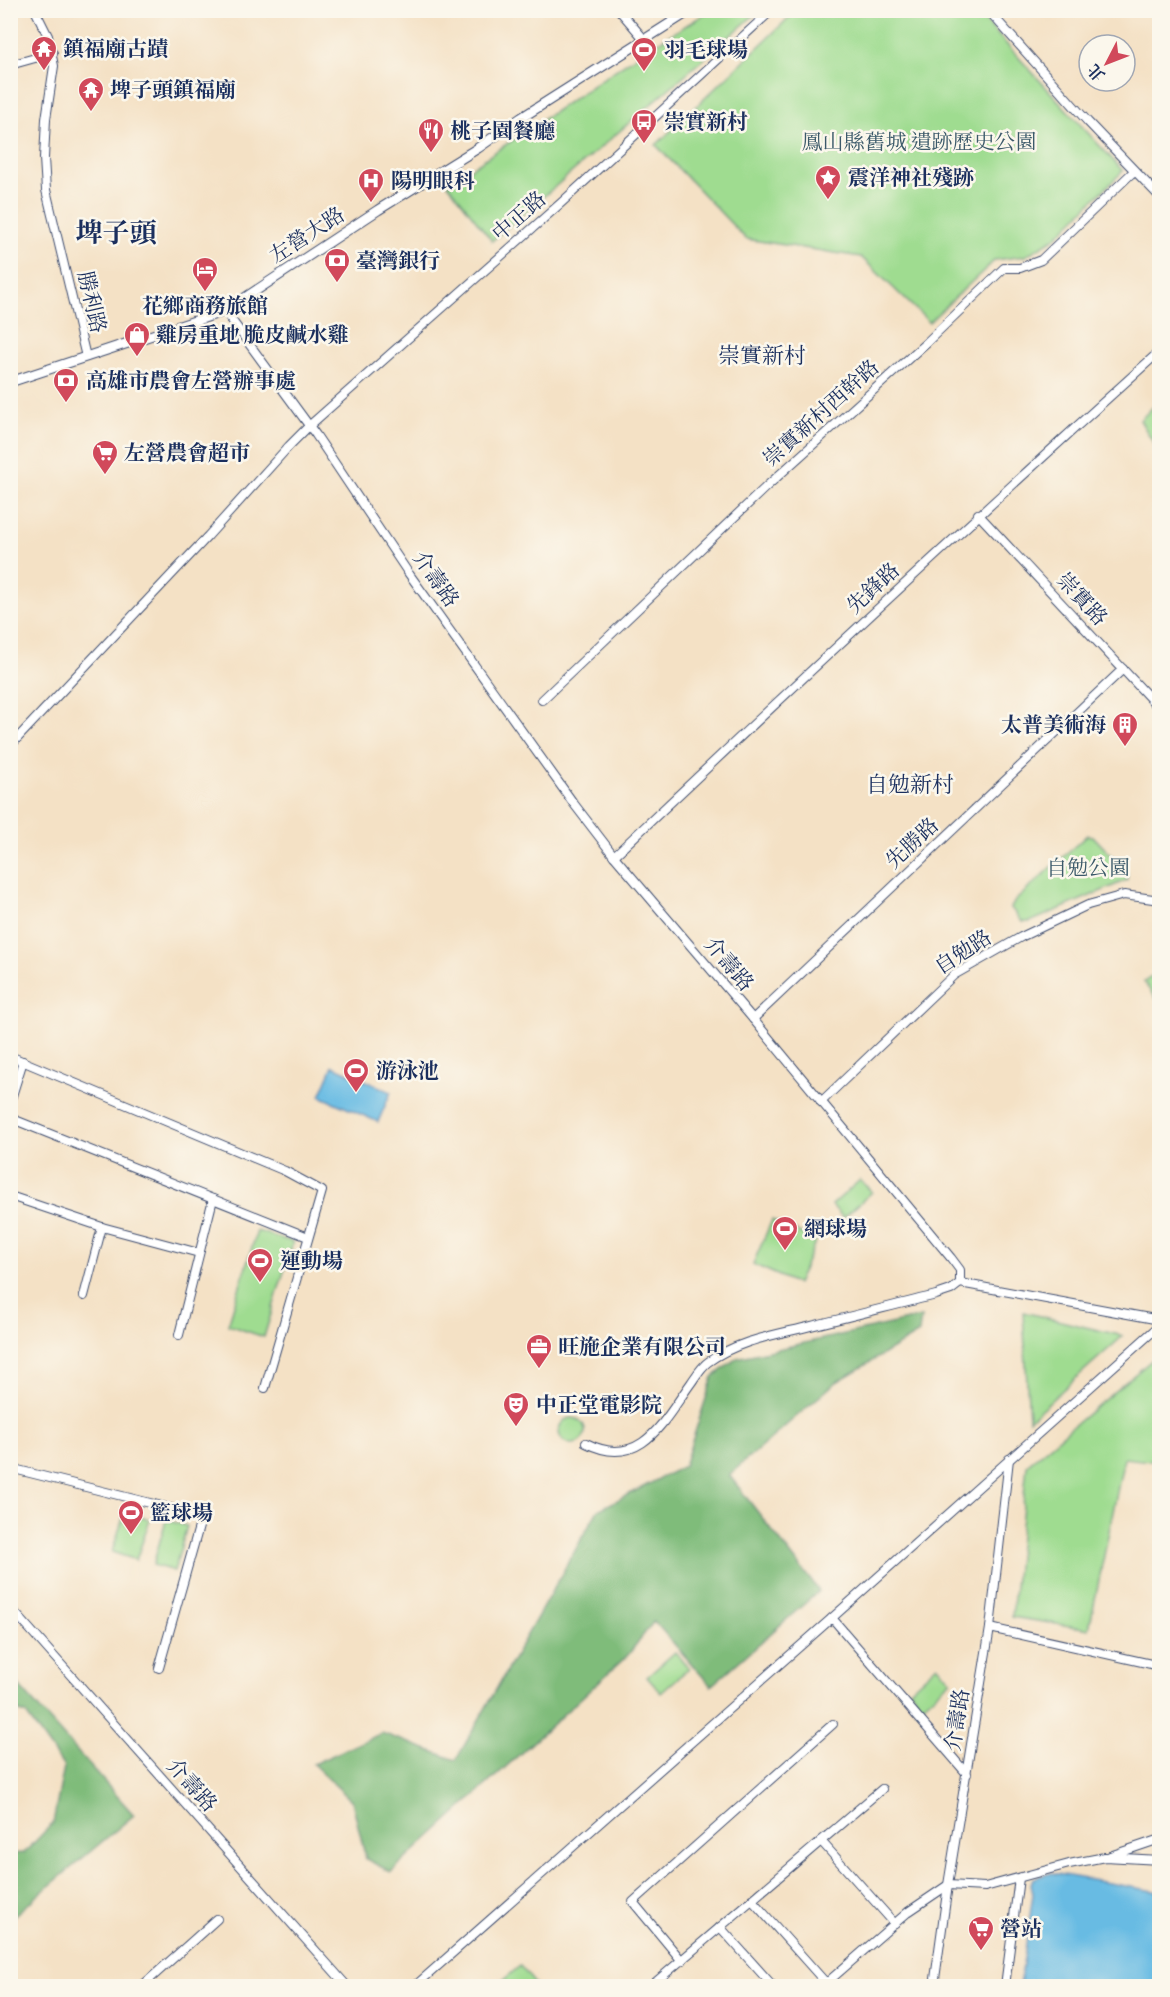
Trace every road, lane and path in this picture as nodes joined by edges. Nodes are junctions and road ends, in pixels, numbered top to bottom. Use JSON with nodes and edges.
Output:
{"nodes":[{"id":1,"x":35,"y":10,"type":"edge"},
{"id":2,"x":619,"y":10,"type":"edge"},
{"id":3,"x":691,"y":10,"type":"edge"},
{"id":4,"x":772,"y":10,"type":"edge"},
{"id":5,"x":988,"y":10,"type":"edge"},
{"id":6,"x":644,"y":39,"type":"junction"},
{"id":7,"x":52,"y":53,"type":"junction"},
{"id":8,"x":10,"y":65,"type":"edge"},
{"id":9,"x":1134,"y":171,"type":"junction"},
{"id":10,"x":1160,"y":197,"type":"edge"},
{"id":11,"x":225,"y":311,"type":"junction"},
{"id":12,"x":1160,"y":351,"type":"edge"},
{"id":13,"x":86,"y":357,"type":"junction"},
{"id":14,"x":10,"y":382,"type":"edge"},
{"id":15,"x":309,"y":426,"type":"junction"},
{"id":16,"x":978,"y":514,"type":"junction"},
{"id":17,"x":1123,"y":669,"type":"junction"},
{"id":18,"x":542,"y":700,"type":"dead end"},
{"id":19,"x":1160,"y":709,"type":"edge"},
{"id":20,"x":10,"y":746,"type":"edge"},
{"id":21,"x":614,"y":856,"type":"junction"},
{"id":22,"x":1160,"y":900,"type":"edge"},
{"id":23,"x":753,"y":1019,"type":"junction"},
{"id":24,"x":10,"y":1056,"type":"edge"},
{"id":25,"x":23,"y":1061,"type":"junction"},
{"id":26,"x":10,"y":1102,"type":"edge"},
{"id":27,"x":821,"y":1102,"type":"junction"},
{"id":28,"x":10,"y":1118,"type":"edge"},
{"id":29,"x":10,"y":1196,"type":"edge"},
{"id":30,"x":213,"y":1199,"type":"junction"},
{"id":31,"x":102,"y":1227,"type":"junction"},
{"id":32,"x":309,"y":1237,"type":"junction"},
{"id":33,"x":199,"y":1253,"type":"junction"},
{"id":34,"x":960,"y":1283,"type":"junction"},
{"id":35,"x":84,"y":1296,"type":"dead end"},
{"id":36,"x":1160,"y":1320,"type":"edge"},
{"id":37,"x":1160,"y":1325,"type":"edge"},
{"id":38,"x":178,"y":1335,"type":"dead end"},
{"id":39,"x":265,"y":1388,"type":"dead end"},
{"id":40,"x":586,"y":1443,"type":"dead end"},
{"id":41,"x":1009,"y":1459,"type":"junction"},
{"id":42,"x":10,"y":1468,"type":"edge"},
{"id":43,"x":10,"y":1607,"type":"edge"},
{"id":44,"x":832,"y":1618,"type":"junction"},
{"id":45,"x":990,"y":1628,"type":"junction"},
{"id":46,"x":1160,"y":1666,"type":"edge"},
{"id":47,"x":159,"y":1668,"type":"dead end"},
{"id":48,"x":833,"y":1724,"type":"dead end"},
{"id":49,"x":966,"y":1774,"type":"junction"},
{"id":50,"x":882,"y":1789,"type":"dead end"},
{"id":51,"x":1160,"y":1839,"type":"edge"},
{"id":52,"x":821,"y":1841,"type":"junction"},
{"id":53,"x":1105,"y":1857,"type":"junction"},
{"id":54,"x":1160,"y":1860,"type":"edge"},
{"id":55,"x":1019,"y":1878,"type":"junction"},
{"id":56,"x":948,"y":1884,"type":"junction"},
{"id":57,"x":752,"y":1900,"type":"junction"},
{"id":58,"x":217,"y":1919,"type":"dead end"},
{"id":59,"x":895,"y":1924,"type":"junction"},
{"id":60,"x":720,"y":1927,"type":"junction"},
{"id":61,"x":682,"y":1961,"type":"junction"},
{"id":62,"x":825,"y":1985,"type":"edge"},
{"id":63,"x":142,"y":1986,"type":"edge"},
{"id":64,"x":347,"y":1986,"type":"edge"},
{"id":65,"x":415,"y":1986,"type":"edge"},
{"id":66,"x":651,"y":1986,"type":"edge"},
{"id":67,"x":773,"y":1986,"type":"edge"},
{"id":68,"x":934,"y":1986,"type":"edge"},
{"id":69,"x":1005,"y":1986,"type":"edge"}],
"edges":[{"from":1,"to":7,"type":"street","name":"勝利路"},
{"from":2,"to":6,"type":"street"},
{"from":3,"to":6,"type":"street","name":"左營大路"},
{"from":4,"to":15,"type":"street","name":"中正路"},
{"from":5,"to":9,"type":"street"},
{"from":6,"to":11,"type":"street","name":"左營大路"},
{"from":7,"to":8,"type":"street"},
{"from":7,"to":13,"type":"street","name":"勝利路"},
{"from":9,"to":10,"type":"street"},
{"from":9,"to":18,"type":"street","name":"崇實新村西幹路"},
{"from":11,"to":13,"type":"street","name":"左營大路"},
{"from":11,"to":15,"type":"street","name":"介壽路"},
{"from":12,"to":16,"type":"street","name":"先鋒路"},
{"from":13,"to":14,"type":"street","name":"左營大路"},
{"from":15,"to":20,"type":"street","name":"中正路"},
{"from":15,"to":21,"type":"street","name":"介壽路"},
{"from":16,"to":17,"type":"street","name":"崇實路"},
{"from":16,"to":21,"type":"street","name":"先鋒路"},
{"from":17,"to":19,"type":"street","name":"崇實路"},
{"from":17,"to":23,"type":"street","name":"先勝路"},
{"from":21,"to":23,"type":"street","name":"介壽路"},
{"from":22,"to":27,"type":"street","name":"自勉路"},
{"from":23,"to":27,"type":"street","name":"介壽路"},
{"from":24,"to":25,"type":"street"},
{"from":25,"to":26,"type":"street"},
{"from":25,"to":32,"type":"street"},
{"from":27,"to":34,"type":"street","name":"介壽路"},
{"from":28,"to":30,"type":"street"},
{"from":29,"to":31,"type":"street"},
{"from":30,"to":32,"type":"street"},
{"from":30,"to":33,"type":"street"},
{"from":31,"to":33,"type":"street"},
{"from":31,"to":35,"type":"street"},
{"from":32,"to":39,"type":"street"},
{"from":33,"to":38,"type":"street"},
{"from":34,"to":36,"type":"street"},
{"from":34,"to":40,"type":"street"},
{"from":37,"to":41,"type":"street"},
{"from":41,"to":44,"type":"street"},
{"from":41,"to":45,"type":"street","name":"介壽路"},
{"from":42,"to":47,"type":"street"},
{"from":43,"to":64,"type":"street","name":"介壽路"},
{"from":44,"to":49,"type":"street"},
{"from":44,"to":65,"type":"street"},
{"from":45,"to":46,"type":"street"},
{"from":45,"to":49,"type":"street","name":"介壽路"},
{"from":48,"to":61,"type":"street"},
{"from":49,"to":56,"type":"street","name":"介壽路"},
{"from":50,"to":52,"type":"street"},
{"from":51,"to":53,"type":"street"},
{"from":52,"to":57,"type":"street"},
{"from":52,"to":59,"type":"street"},
{"from":53,"to":54,"type":"street"},
{"from":53,"to":55,"type":"street"},
{"from":55,"to":56,"type":"street"},
{"from":55,"to":69,"type":"street"},
{"from":56,"to":59,"type":"street"},
{"from":56,"to":68,"type":"street","name":"介壽路"},
{"from":57,"to":60,"type":"street"},
{"from":57,"to":62,"type":"street"},
{"from":58,"to":63,"type":"street"},
{"from":59,"to":62,"type":"street"},
{"from":60,"to":61,"type":"street"},
{"from":60,"to":67,"type":"street"},
{"from":61,"to":66,"type":"street"}]}
